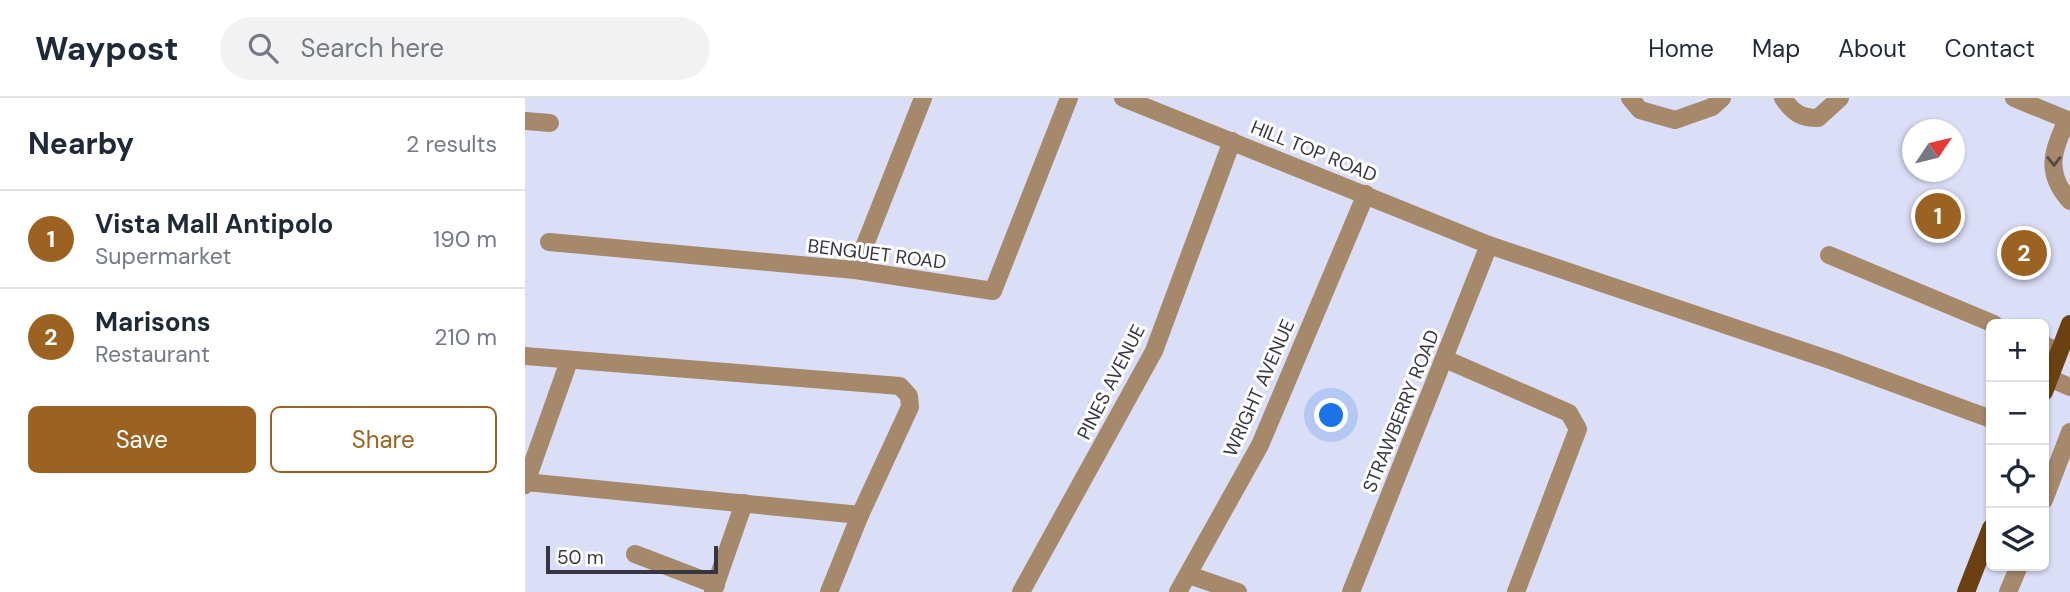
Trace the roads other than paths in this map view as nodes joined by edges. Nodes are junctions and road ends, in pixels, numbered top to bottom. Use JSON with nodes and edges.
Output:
{"nodes":[{"id":1,"x":1069,"y":98,"type":"edge"},
{"id":2,"x":1123,"y":98,"type":"edge"},
{"id":3,"x":1630,"y":98,"type":"edge"},
{"id":4,"x":1722,"y":98,"type":"edge"},
{"id":5,"x":1783,"y":98,"type":"edge"},
{"id":6,"x":1840,"y":98,"type":"edge"},
{"id":7,"x":2014,"y":98,"type":"edge"},
{"id":8,"x":917,"y":99,"type":"edge"},
{"id":9,"x":2068,"y":120,"type":"edge"},
{"id":10,"x":525,"y":121,"type":"edge"},
{"id":11,"x":550,"y":123,"type":"dead end"},
{"id":12,"x":1232,"y":141,"type":"junction"},
{"id":13,"x":1366,"y":194,"type":"junction"},
{"id":14,"x":2070,"y":201,"type":"edge"},
{"id":15,"x":549,"y":242,"type":"dead end"},
{"id":16,"x":1489,"y":245,"type":"junction"},
{"id":17,"x":1829,"y":255,"type":"dead end"},
{"id":18,"x":855,"y":270,"type":"junction"},
{"id":19,"x":1986,"y":321,"type":"edge"},
{"id":20,"x":2070,"y":324,"type":"edge"},
{"id":21,"x":2052,"y":349,"type":"edge"},
{"id":22,"x":525,"y":356,"type":"edge"},
{"id":23,"x":1445,"y":359,"type":"junction"},
{"id":24,"x":569,"y":361,"type":"junction"},
{"id":25,"x":2047,"y":382,"type":"edge"},
{"id":26,"x":2049,"y":385,"type":"edge"},
{"id":27,"x":2070,"y":387,"type":"edge"},
{"id":28,"x":1986,"y":417,"type":"edge"},
{"id":29,"x":2070,"y":432,"type":"edge"},
{"id":30,"x":525,"y":483,"type":"edge"},
{"id":31,"x":2049,"y":487,"type":"edge"},
{"id":32,"x":744,"y":503,"type":"junction"},
{"id":33,"x":860,"y":515,"type":"junction"},
{"id":34,"x":1986,"y":541,"type":"edge"},
{"id":35,"x":635,"y":554,"type":"dead end"},
{"id":36,"x":2017,"y":571,"type":"edge"},
{"id":37,"x":1189,"y":575,"type":"junction"},
{"id":38,"x":714,"y":588,"type":"edge"},
{"id":39,"x":829,"y":592,"type":"edge"},
{"id":40,"x":1021,"y":592,"type":"edge"},
{"id":41,"x":1178,"y":592,"type":"edge"},
{"id":42,"x":1238,"y":592,"type":"edge"},
{"id":43,"x":1352,"y":592,"type":"edge"},
{"id":44,"x":1516,"y":592,"type":"edge"},
{"id":45,"x":1966,"y":592,"type":"edge"},
{"id":46,"x":2008,"y":592,"type":"edge"}],
"edges":[{"from":1,"to":18,"type":"street","name":"BENGUET ROAD"},
{"from":2,"to":12,"type":"street","name":"HILL TOP ROAD"},
{"from":3,"to":4,"type":"street"},
{"from":5,"to":6,"type":"street"},
{"from":7,"to":9,"type":"street"},
{"from":8,"to":18,"type":"street"},
{"from":9,"to":14,"type":"street","one_way":true},
{"from":10,"to":11,"type":"street"},
{"from":12,"to":13,"type":"street","name":"HILL TOP ROAD"},
{"from":12,"to":40,"type":"street","name":"PINES AVENUE"},
{"from":13,"to":16,"type":"street","name":"HILL TOP ROAD"},
{"from":13,"to":37,"type":"street","name":"WRIGHT AVENUE"},
{"from":15,"to":18,"type":"street","name":"BENGUET ROAD"},
{"from":16,"to":23,"type":"street","name":"STRAWBERRY ROAD"},
{"from":16,"to":28,"type":"street","name":"HILL TOP ROAD"},
{"from":17,"to":19,"type":"street"},
{"from":20,"to":21,"type":"main road"},
{"from":21,"to":25,"type":"main road"},
{"from":22,"to":24,"type":"street"},
{"from":23,"to":43,"type":"street","name":"STRAWBERRY ROAD"},
{"from":23,"to":44,"type":"street"},
{"from":24,"to":30,"type":"street"},
{"from":24,"to":33,"type":"street"},
{"from":26,"to":27,"type":"street"},
{"from":29,"to":31,"type":"street"},
{"from":30,"to":32,"type":"street"},
{"from":32,"to":33,"type":"street"},
{"from":32,"to":38,"type":"street"},
{"from":33,"to":39,"type":"street"},
{"from":34,"to":45,"type":"main road"},
{"from":35,"to":38,"type":"street"},
{"from":36,"to":46,"type":"street"},
{"from":37,"to":41,"type":"street","name":"WRIGHT AVENUE"},
{"from":37,"to":42,"type":"street"}]}
